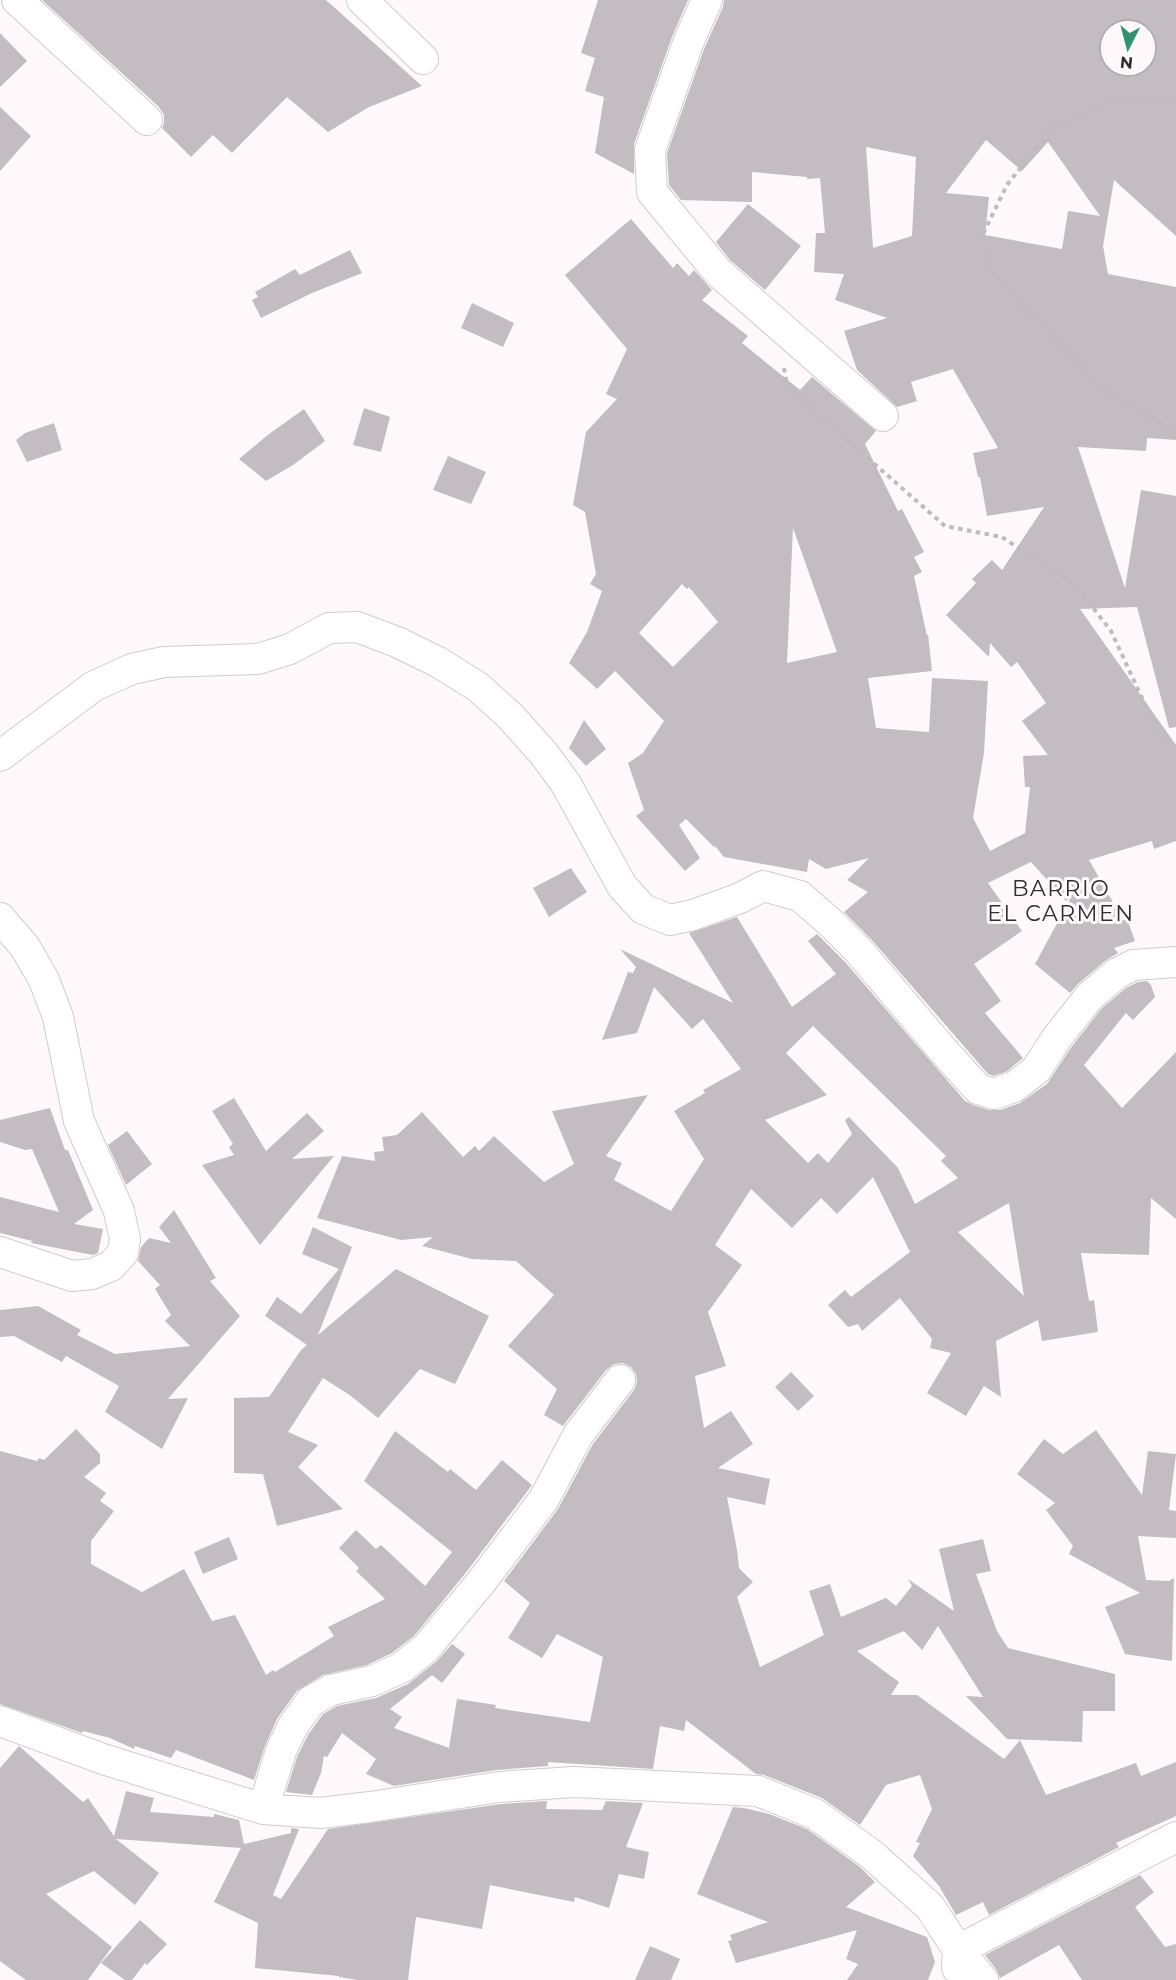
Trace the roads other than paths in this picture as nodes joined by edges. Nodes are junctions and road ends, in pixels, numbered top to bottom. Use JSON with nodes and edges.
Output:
{"nodes":[{"id":1,"x":17,"y":0,"type":"edge"},
{"id":2,"x":362,"y":0,"type":"edge"},
{"id":3,"x":707,"y":0,"type":"edge"},
{"id":4,"x":423,"y":59,"type":"dead end"},
{"id":5,"x":147,"y":120,"type":"dead end"},
{"id":6,"x":883,"y":416,"type":"dead end"},
{"id":7,"x":0,"y":756,"type":"edge"},
{"id":8,"x":0,"y":918,"type":"edge"},
{"id":9,"x":1176,"y":962,"type":"edge"},
{"id":10,"x":0,"y":1252,"type":"edge"},
{"id":11,"x":620,"y":1380,"type":"dead end"},
{"id":12,"x":0,"y":1721,"type":"edge"},
{"id":13,"x":262,"y":1809,"type":"junction"},
{"id":14,"x":1176,"y":1837,"type":"edge"},
{"id":15,"x":958,"y":1950,"type":"junction"},
{"id":16,"x":956,"y":1980,"type":"edge"},
{"id":17,"x":982,"y":1980,"type":"edge"}],
"edges":[{"from":1,"to":5,"type":"street"},
{"from":2,"to":4,"type":"street"},
{"from":3,"to":6,"type":"street"},
{"from":7,"to":9,"type":"street"},
{"from":8,"to":10,"type":"street"},
{"from":11,"to":13,"type":"street"},
{"from":12,"to":13,"type":"street"},
{"from":13,"to":15,"type":"street"},
{"from":14,"to":15,"type":"street"},
{"from":15,"to":16,"type":"street"},
{"from":15,"to":17,"type":"street"}]}
